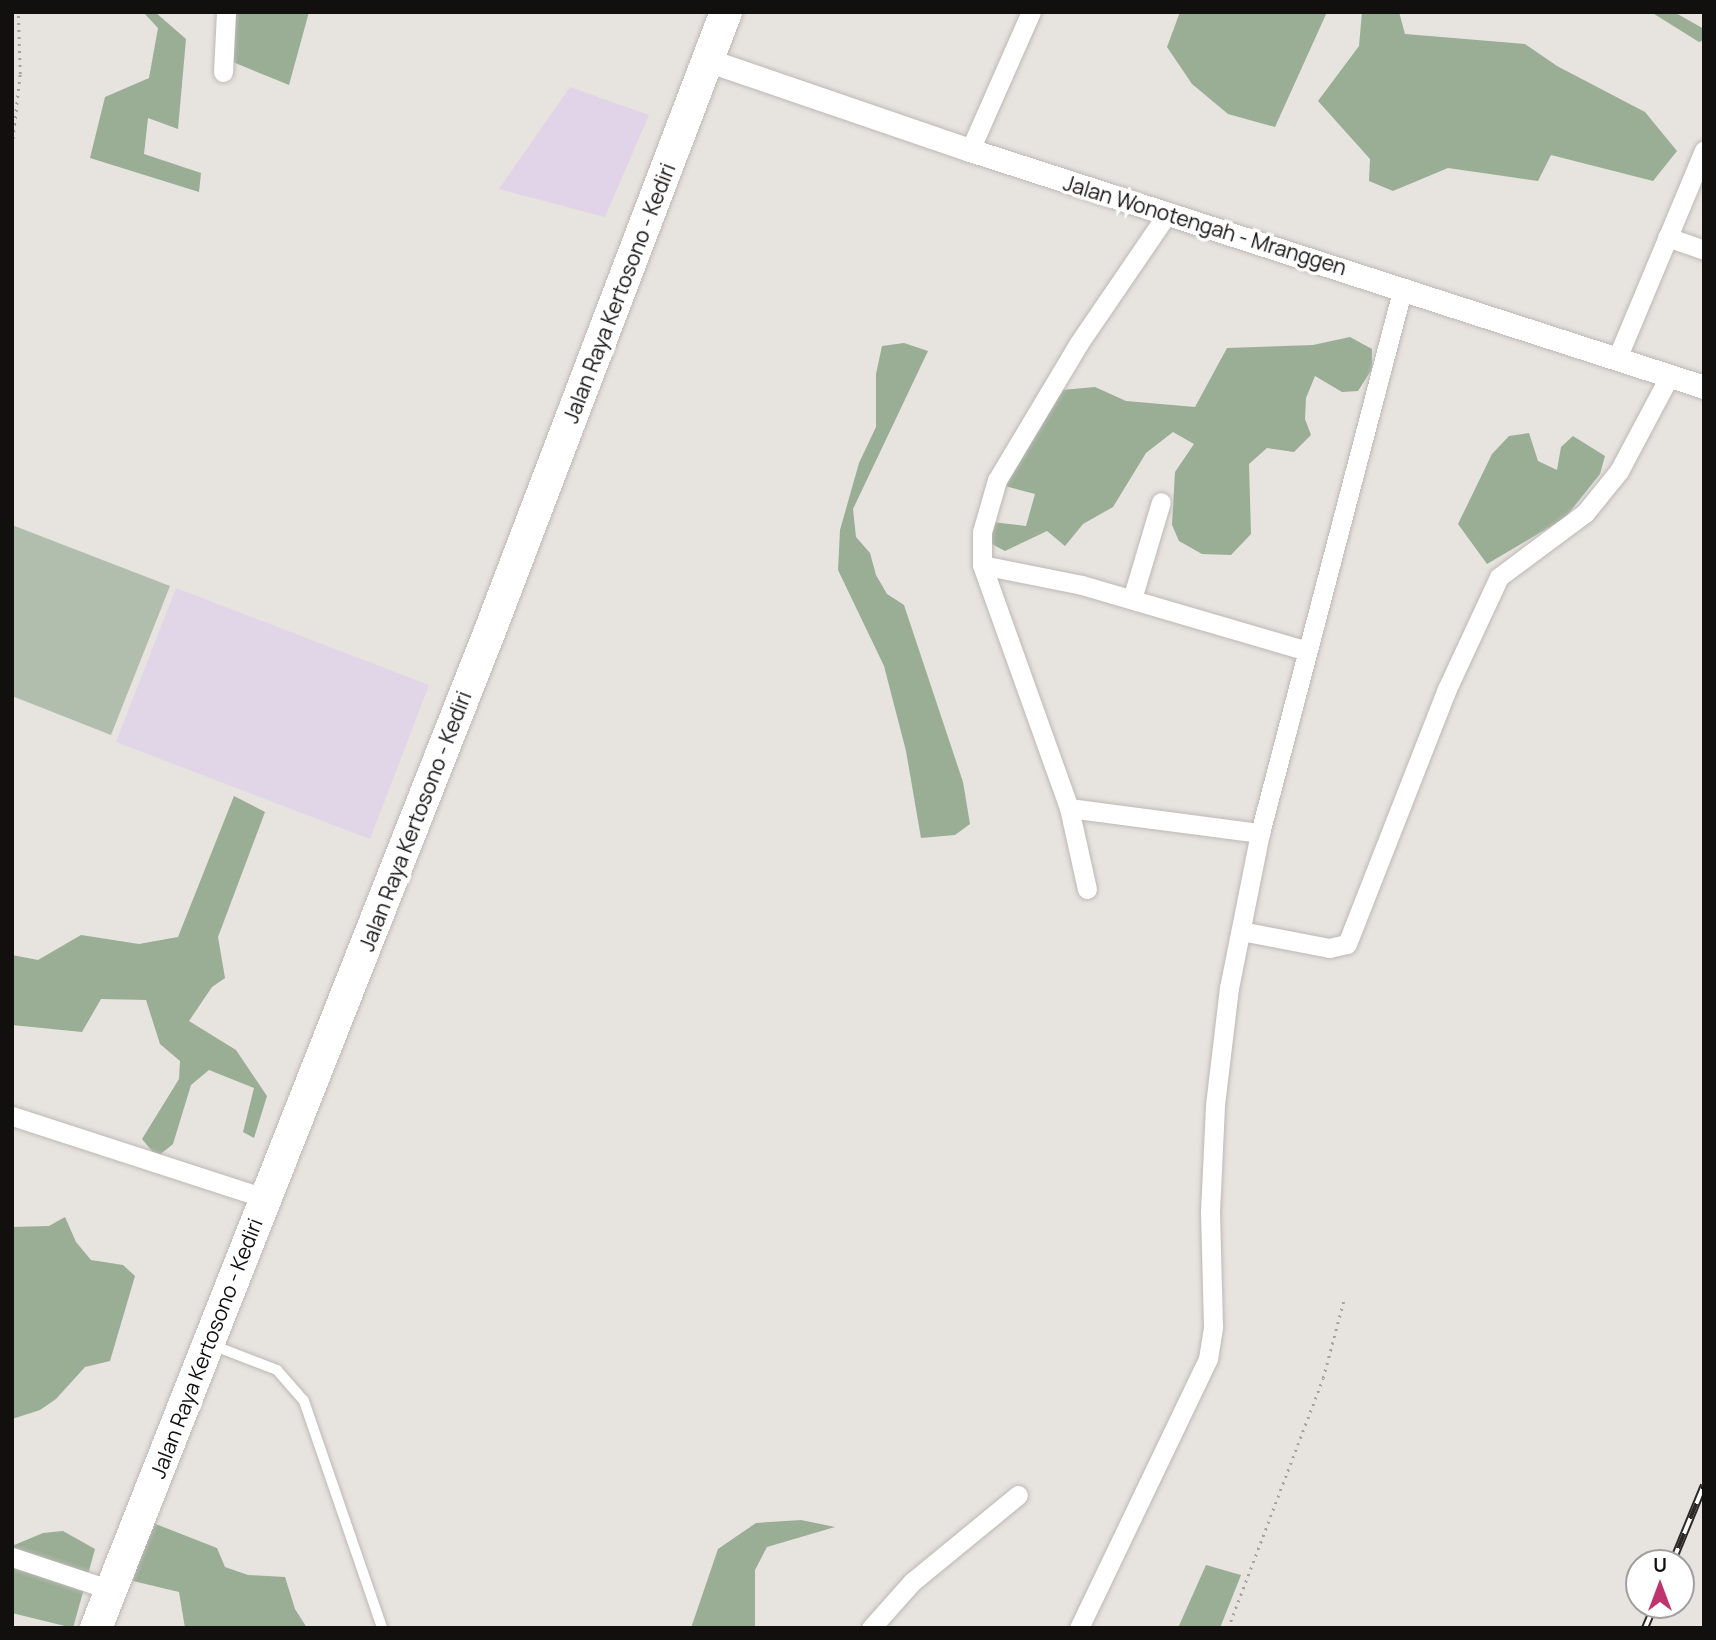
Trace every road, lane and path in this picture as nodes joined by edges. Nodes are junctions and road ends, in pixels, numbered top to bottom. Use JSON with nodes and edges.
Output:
{"nodes":[{"id":1,"x":18,"y":12,"type":"edge"},
{"id":2,"x":226,"y":12,"type":"edge"},
{"id":3,"x":726,"y":12,"type":"edge"},
{"id":4,"x":1031,"y":12,"type":"edge"},
{"id":5,"x":708,"y":60,"type":"junction"},
{"id":6,"x":223,"y":72,"type":"dead end"},
{"id":7,"x":12,"y":146,"type":"edge"},
{"id":8,"x":970,"y":150,"type":"junction"},
{"id":9,"x":1704,"y":150,"type":"edge"},
{"id":10,"x":1167,"y":214,"type":"junction"},
{"id":11,"x":1667,"y":237,"type":"junction"},
{"id":12,"x":1704,"y":250,"type":"edge"},
{"id":13,"x":1403,"y":287,"type":"junction"},
{"id":14,"x":1618,"y":356,"type":"junction"},
{"id":15,"x":1670,"y":375,"type":"junction"},
{"id":16,"x":1704,"y":387,"type":"edge"},
{"id":17,"x":1161,"y":502,"type":"dead end"},
{"id":18,"x":982,"y":565,"type":"junction"},
{"id":19,"x":1132,"y":599,"type":"junction"},
{"id":20,"x":1305,"y":650,"type":"junction"},
{"id":21,"x":1069,"y":808,"type":"junction"},
{"id":22,"x":1260,"y":834,"type":"junction"},
{"id":23,"x":1087,"y":890,"type":"dead end"},
{"id":24,"x":1241,"y":930,"type":"junction"},
{"id":25,"x":12,"y":1116,"type":"edge"},
{"id":26,"x":264,"y":1198,"type":"junction"},
{"id":27,"x":1344,"y":1299,"type":"dead end"},
{"id":28,"x":208,"y":1343,"type":"junction"},
{"id":29,"x":1018,"y":1495,"type":"dead end"},
{"id":30,"x":12,"y":1557,"type":"edge"},
{"id":31,"x":111,"y":1590,"type":"junction"},
{"id":32,"x":96,"y":1628,"type":"edge"},
{"id":33,"x":382,"y":1628,"type":"edge"},
{"id":34,"x":871,"y":1628,"type":"edge"},
{"id":35,"x":1079,"y":1628,"type":"edge"},
{"id":36,"x":1228,"y":1628,"type":"edge"}],
"edges":[{"from":1,"to":7,"type":"path"},
{"from":2,"to":6,"type":"street"},
{"from":3,"to":5,"type":"highway","name":"Jalan Raya Kertosono - Kediri"},
{"from":4,"to":8,"type":"street"},
{"from":5,"to":8,"type":"street","name":"Jalan Wonotengah - Mranggen"},
{"from":5,"to":26,"type":"highway","name":"Jalan Raya Kertosono - Kediri"},
{"from":8,"to":10,"type":"street","name":"Jalan Wonotengah - Mranggen"},
{"from":9,"to":11,"type":"street"},
{"from":10,"to":13,"type":"street","name":"Jalan Wonotengah - Mranggen"},
{"from":10,"to":18,"type":"street"},
{"from":11,"to":12,"type":"street"},
{"from":11,"to":14,"type":"street"},
{"from":13,"to":14,"type":"street","name":"Jalan Wonotengah - Mranggen"},
{"from":13,"to":20,"type":"street"},
{"from":14,"to":15,"type":"street","name":"Jalan Wonotengah - Mranggen"},
{"from":15,"to":16,"type":"street","name":"Jalan Wonotengah - Mranggen"},
{"from":15,"to":24,"type":"street"},
{"from":17,"to":19,"type":"street"},
{"from":18,"to":19,"type":"street"},
{"from":18,"to":21,"type":"street"},
{"from":19,"to":20,"type":"street"},
{"from":20,"to":22,"type":"street"},
{"from":21,"to":22,"type":"street"},
{"from":21,"to":23,"type":"street"},
{"from":22,"to":24,"type":"street"},
{"from":24,"to":35,"type":"street"},
{"from":25,"to":26,"type":"street"},
{"from":26,"to":28,"type":"highway","name":"Jalan Raya Kertosono - Kediri"},
{"from":27,"to":36,"type":"path"},
{"from":28,"to":31,"type":"highway","name":"Jalan Raya Kertosono - Kediri"},
{"from":28,"to":33,"type":"lane"},
{"from":29,"to":34,"type":"street"},
{"from":30,"to":31,"type":"street"},
{"from":31,"to":32,"type":"highway","name":"Jalan Raya Kertosono - Kediri"}]}
